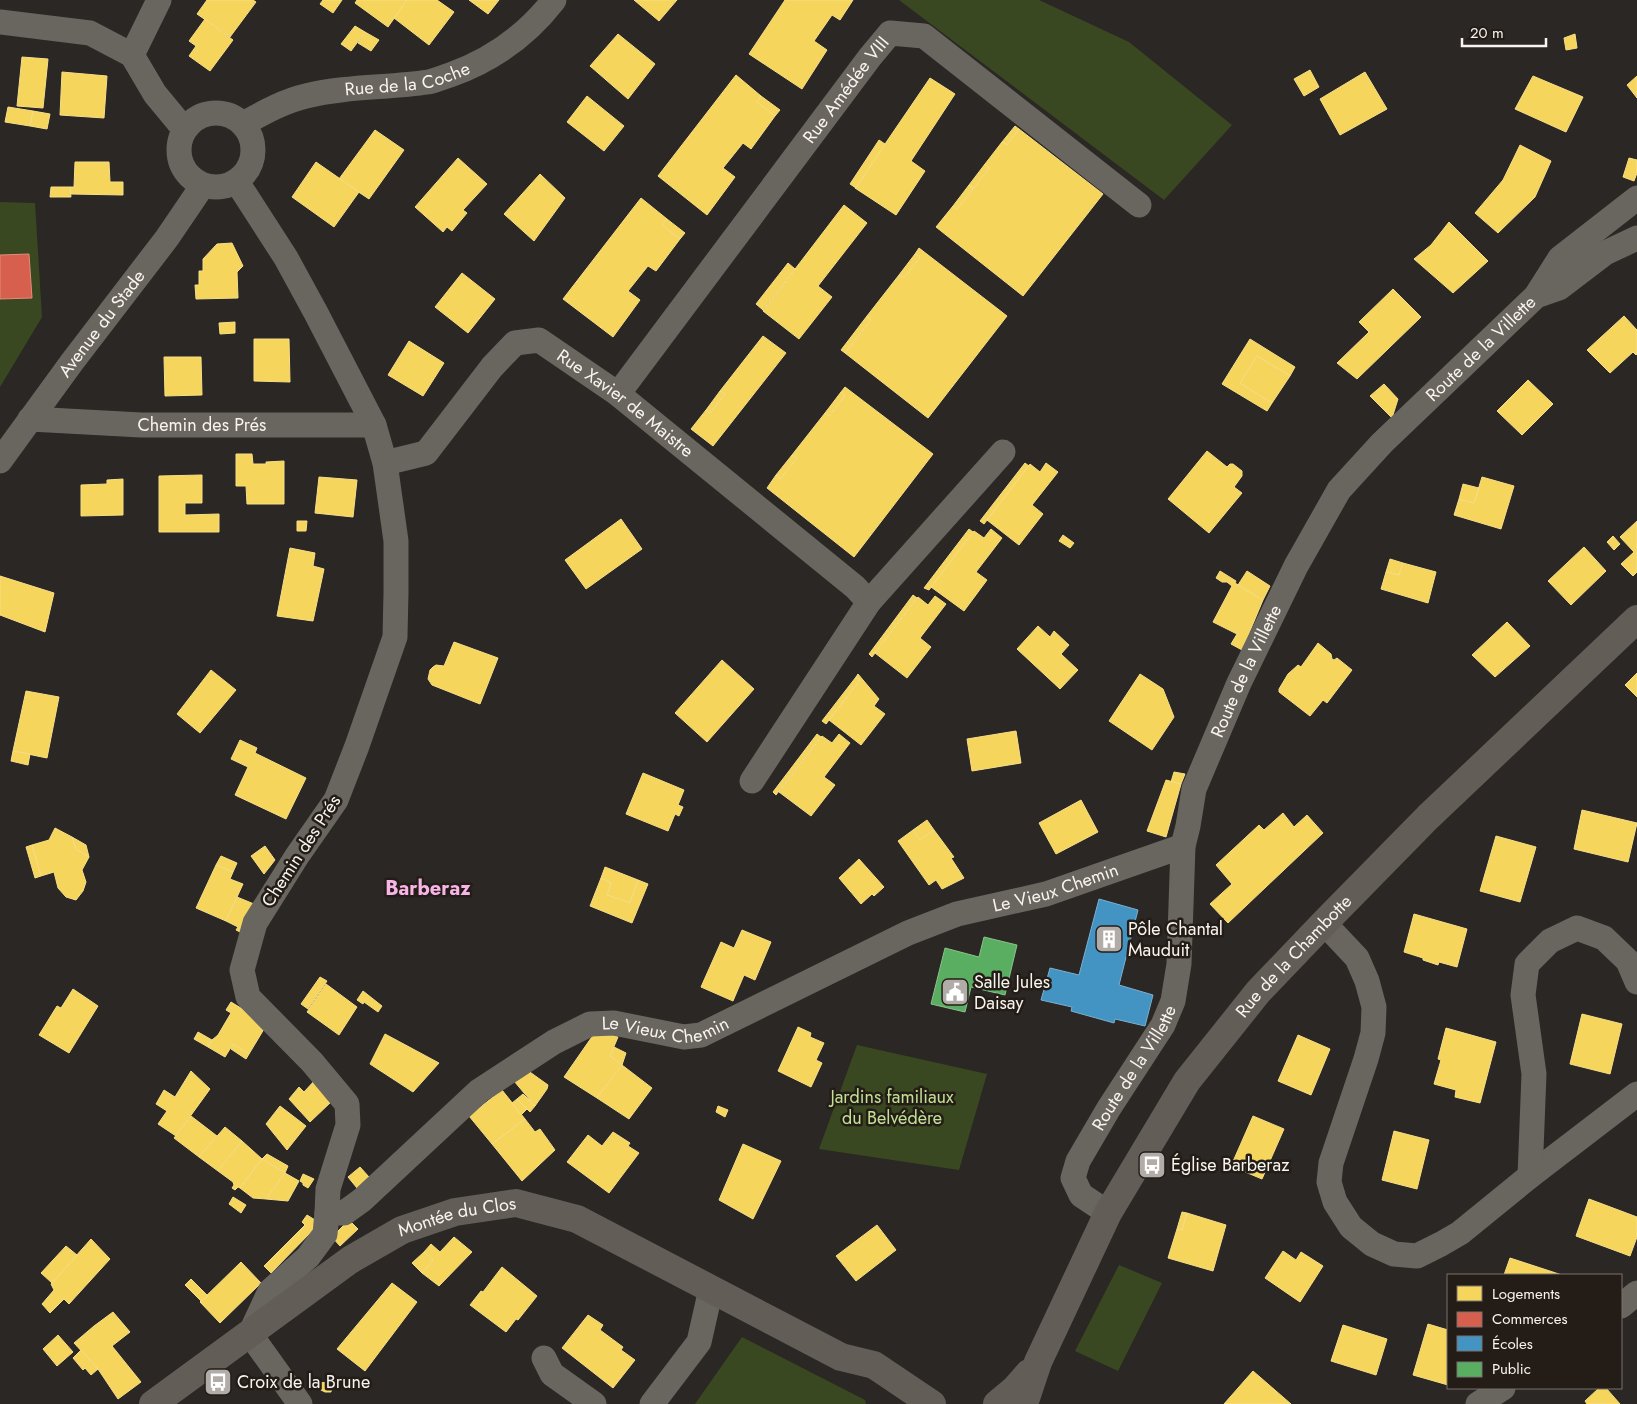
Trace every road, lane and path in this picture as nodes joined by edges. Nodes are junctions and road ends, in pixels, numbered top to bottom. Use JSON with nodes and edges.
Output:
{"nodes":[{"id":1,"x":159,"y":0,"type":"edge"},
{"id":2,"x":554,"y":0,"type":"edge"},
{"id":3,"x":0,"y":22,"type":"edge"},
{"id":4,"x":132,"y":55,"type":"junction"},
{"id":5,"x":243,"y":124,"type":"junction"},
{"id":6,"x":184,"y":129,"type":"junction"},
{"id":7,"x":237,"y":182,"type":"junction"},
{"id":8,"x":203,"y":185,"type":"junction"},
{"id":9,"x":1637,"y":198,"type":"edge"},
{"id":10,"x":1139,"y":205,"type":"dead end"},
{"id":11,"x":1637,"y":238,"type":"edge"},
{"id":12,"x":1536,"y":296,"type":"junction"},
{"id":13,"x":618,"y":394,"type":"junction"},
{"id":14,"x":30,"y":419,"type":"junction"},
{"id":15,"x":374,"y":425,"type":"junction"},
{"id":16,"x":1003,"y":452,"type":"dead end"},
{"id":17,"x":0,"y":461,"type":"edge"},
{"id":18,"x":385,"y":463,"type":"junction"},
{"id":19,"x":869,"y":602,"type":"junction"},
{"id":20,"x":1637,"y":619,"type":"edge"},
{"id":21,"x":752,"y":780,"type":"dead end"},
{"id":22,"x":1183,"y":846,"type":"junction"},
{"id":23,"x":1324,"y":922,"type":"junction"},
{"id":24,"x":1637,"y":982,"type":"edge"},
{"id":25,"x":1637,"y":1094,"type":"edge"},
{"id":26,"x":1530,"y":1176,"type":"junction"},
{"id":27,"x":327,"y":1213,"type":"junction"},
{"id":28,"x":1108,"y":1213,"type":"junction"},
{"id":29,"x":711,"y":1289,"type":"junction"},
{"id":30,"x":1637,"y":1293,"type":"edge"},
{"id":31,"x":1622,"y":1305,"type":"edge"},
{"id":32,"x":250,"y":1334,"type":"junction"},
{"id":33,"x":841,"y":1357,"type":"junction"},
{"id":34,"x":544,"y":1358,"type":"dead end"},
{"id":35,"x":1038,"y":1362,"type":"junction"},
{"id":36,"x":1501,"y":1389,"type":"edge"},
{"id":37,"x":153,"y":1404,"type":"edge"},
{"id":38,"x":300,"y":1404,"type":"edge"},
{"id":39,"x":594,"y":1404,"type":"edge"},
{"id":40,"x":652,"y":1404,"type":"edge"},
{"id":41,"x":899,"y":1404,"type":"edge"},
{"id":42,"x":932,"y":1404,"type":"edge"},
{"id":43,"x":997,"y":1404,"type":"edge"},
{"id":44,"x":1022,"y":1404,"type":"edge"},
{"id":45,"x":1478,"y":1404,"type":"edge"}],
"edges":[{"from":1,"to":4,"type":"street"},
{"from":2,"to":5,"type":"street","name":"Rue de la Coche"},
{"from":3,"to":4,"type":"street"},
{"from":4,"to":6,"type":"street"},
{"from":5,"to":6,"type":"street"},
{"from":5,"to":7,"type":"street"},
{"from":6,"to":8,"type":"street"},
{"from":7,"to":8,"type":"street"},
{"from":7,"to":15,"type":"street","name":"Chemin des Prés"},
{"from":8,"to":14,"type":"street","name":"Avenue du Stade"},
{"from":9,"to":12,"type":"street"},
{"from":10,"to":13,"type":"street","name":"Rue Amédée VIII"},
{"from":11,"to":12,"type":"street","name":"Route de la Villette"},
{"from":12,"to":22,"type":"street","name":"Route de la Villette"},
{"from":13,"to":18,"type":"street","name":"Rue Xavier de Maistre"},
{"from":13,"to":19,"type":"street","name":"Rue Xavier de Maistre"},
{"from":14,"to":15,"type":"street","name":"Chemin des Prés"},
{"from":14,"to":17,"type":"street","name":"Avenue du Stade"},
{"from":15,"to":18,"type":"street","name":"Chemin des Prés"},
{"from":16,"to":19,"type":"street"},
{"from":18,"to":27,"type":"street","name":"Chemin des Prés"},
{"from":19,"to":21,"type":"street"},
{"from":20,"to":23,"type":"main road","name":"Rue de la Chambotte"},
{"from":22,"to":27,"type":"street","name":"Le Vieux Chemin"},
{"from":22,"to":28,"type":"street","name":"Route de la Villette"},
{"from":23,"to":26,"type":"street"},
{"from":23,"to":28,"type":"main road","name":"Rue de la Chambotte"},
{"from":24,"to":26,"type":"street"},
{"from":25,"to":26,"type":"street"},
{"from":27,"to":32,"type":"street"},
{"from":28,"to":35,"type":"main road","name":"Rue de la Chambotte"},
{"from":29,"to":32,"type":"main road","name":"Montée du Clos"},
{"from":29,"to":33,"type":"main road","name":"Montée du Clos"},
{"from":29,"to":40,"type":"street"},
{"from":30,"to":31,"type":"street"},
{"from":32,"to":37,"type":"main road","name":"Montée du Clos"},
{"from":32,"to":38,"type":"street"},
{"from":33,"to":41,"type":"main road","name":"Montée du Clos"},
{"from":33,"to":42,"type":"main road","name":"Montée du Clos"},
{"from":34,"to":39,"type":"street"},
{"from":35,"to":43,"type":"main road","name":"Rue de la Chambotte"},
{"from":35,"to":44,"type":"main road","name":"Rue de la Chambotte"},
{"from":36,"to":45,"type":"street"}]}
